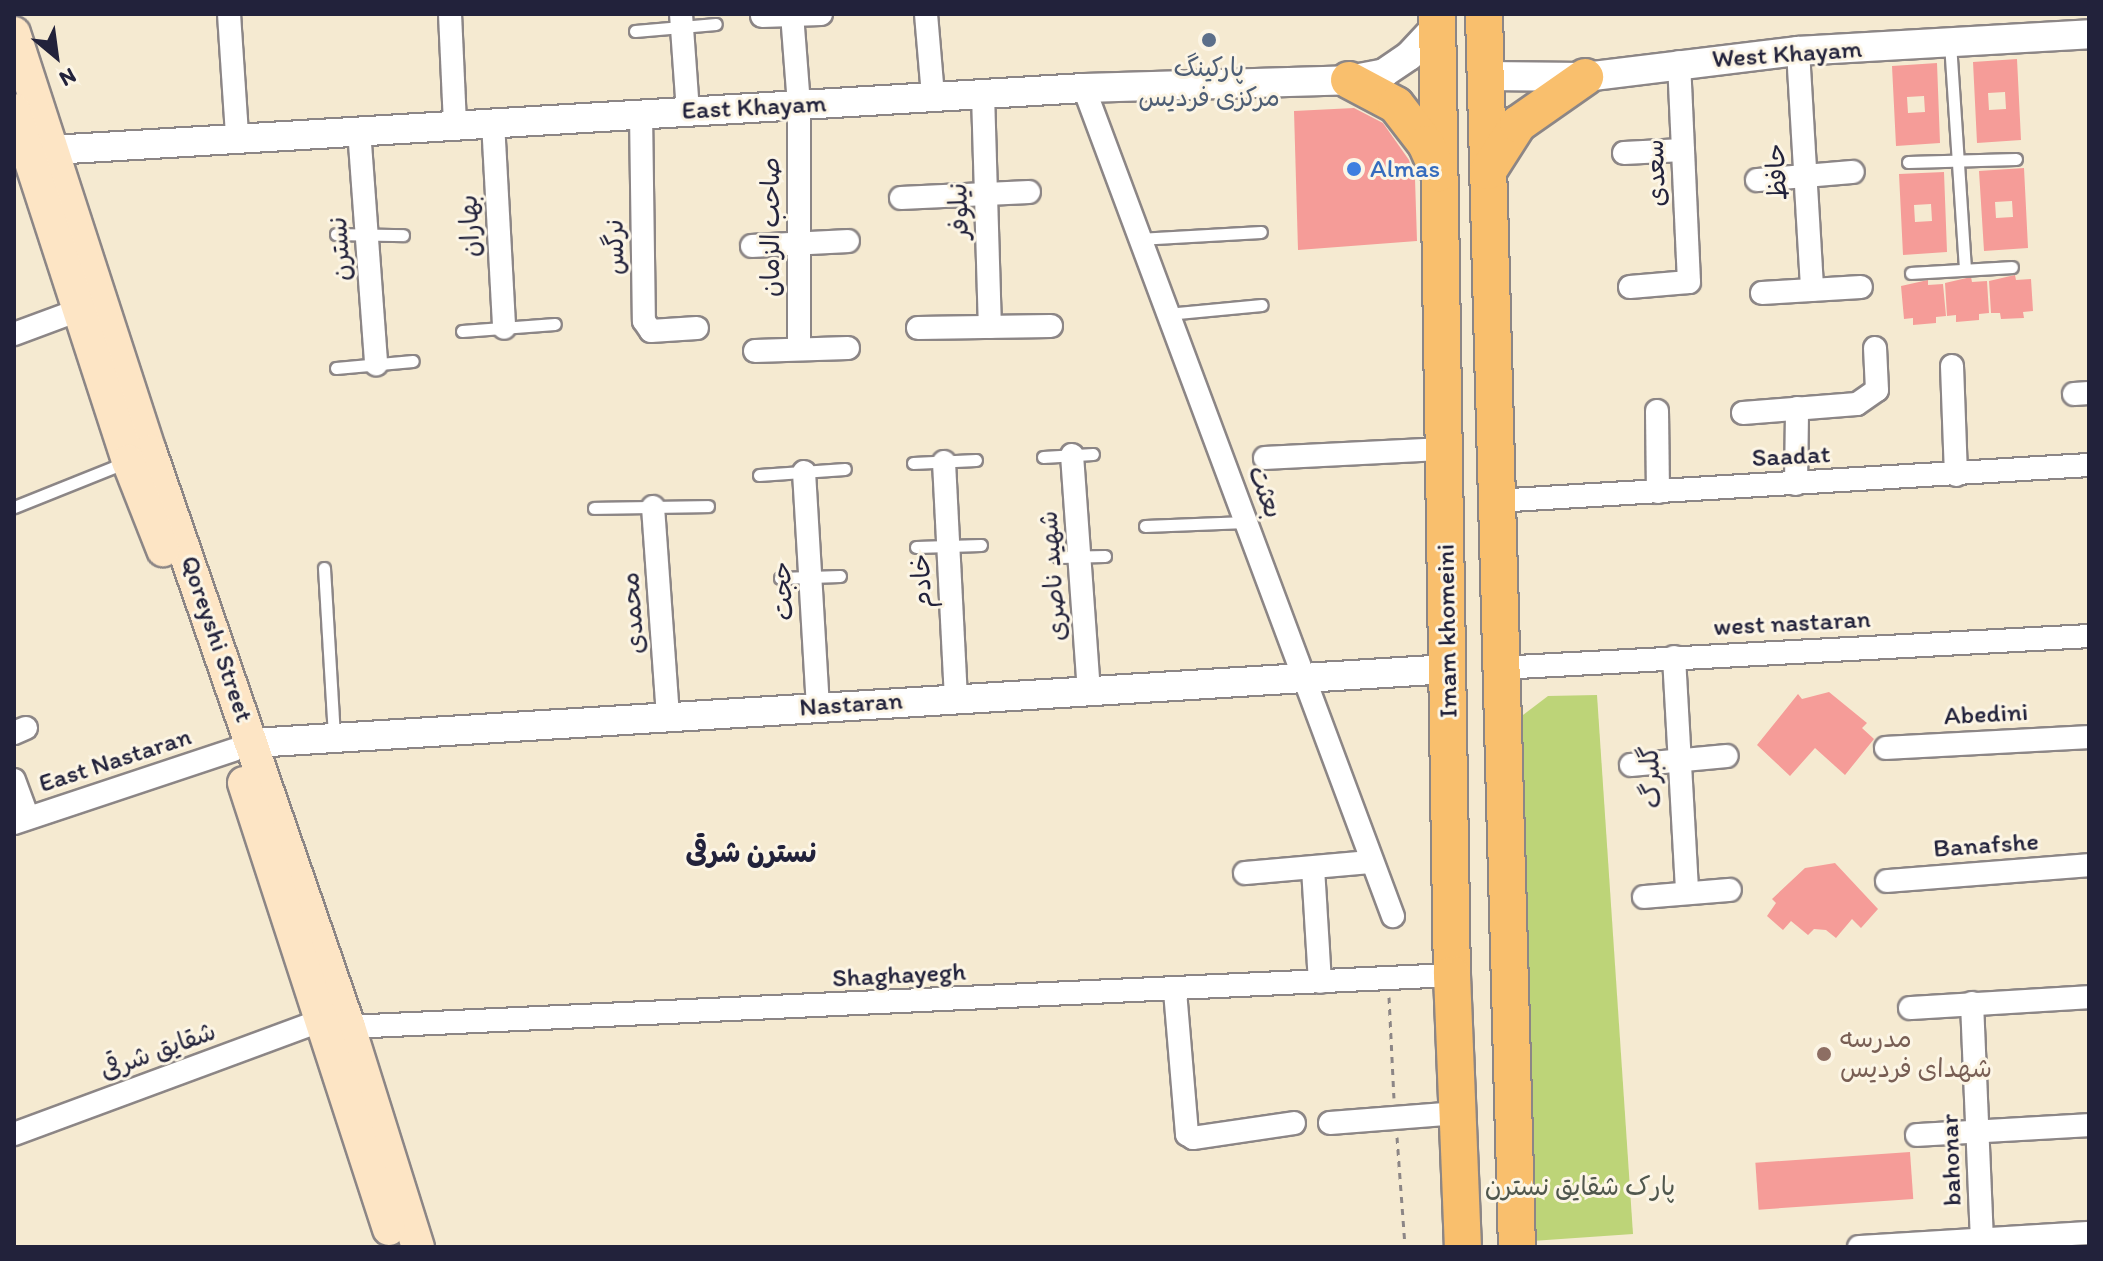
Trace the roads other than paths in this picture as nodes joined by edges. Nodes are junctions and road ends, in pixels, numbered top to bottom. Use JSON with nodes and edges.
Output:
{"nodes":[{"id":1,"x":229,"y":14,"type":"edge"},
{"id":2,"x":450,"y":14,"type":"edge"},
{"id":3,"x":821,"y":14,"type":"edge"},
{"id":4,"x":926,"y":14,"type":"edge"},
{"id":5,"x":1484,"y":14,"type":"edge"},
{"id":6,"x":792,"y":15,"type":"edge"},
{"id":7,"x":762,"y":16,"type":"edge"},
{"id":8,"x":1437,"y":20,"type":"edge"},
{"id":9,"x":682,"y":21,"type":"edge"},
{"id":10,"x":716,"y":24,"type":"dead end"},
{"id":11,"x":635,"y":31,"type":"dead end"},
{"id":12,"x":14,"y":33,"type":"edge"},
{"id":13,"x":2089,"y":34,"type":"edge"},
{"id":14,"x":1950,"y":43,"type":"junction"},
{"id":15,"x":1798,"y":51,"type":"junction"},
{"id":16,"x":1679,"y":62,"type":"junction"},
{"id":17,"x":1486,"y":76,"type":"junction"},
{"id":18,"x":1585,"y":77,"type":"junction"},
{"id":19,"x":1349,"y":80,"type":"junction"},
{"id":20,"x":1084,"y":88,"type":"junction"},
{"id":21,"x":983,"y":94,"type":"junction"},
{"id":22,"x":933,"y":96,"type":"junction"},
{"id":23,"x":799,"y":104,"type":"junction"},
{"id":24,"x":14,"y":110,"type":"edge"},
{"id":25,"x":688,"y":111,"type":"junction"},
{"id":26,"x":641,"y":113,"type":"junction"},
{"id":27,"x":493,"y":122,"type":"junction"},
{"id":28,"x":455,"y":124,"type":"junction"},
{"id":29,"x":359,"y":130,"type":"junction"},
{"id":30,"x":237,"y":136,"type":"junction"},
{"id":31,"x":1683,"y":150,"type":"junction"},
{"id":32,"x":1624,"y":153,"type":"dead end"},
{"id":33,"x":32,"y":156,"type":"edge"},
{"id":34,"x":2016,"y":159,"type":"dead end"},
{"id":35,"x":1958,"y":161,"type":"junction"},
{"id":36,"x":1908,"y":162,"type":"dead end"},
{"id":37,"x":1488,"y":171,"type":"junction"},
{"id":38,"x":1853,"y":172,"type":"dead end"},
{"id":39,"x":1805,"y":176,"type":"junction"},
{"id":40,"x":1441,"y":177,"type":"junction"},
{"id":41,"x":1757,"y":180,"type":"dead end"},
{"id":42,"x":1029,"y":192,"type":"dead end"},
{"id":43,"x":986,"y":194,"type":"junction"},
{"id":44,"x":901,"y":198,"type":"dead end"},
{"id":45,"x":1261,"y":232,"type":"dead end"},
{"id":46,"x":336,"y":234,"type":"dead end"},
{"id":47,"x":367,"y":234,"type":"junction"},
{"id":48,"x":403,"y":235,"type":"dead end"},
{"id":49,"x":1138,"y":239,"type":"junction"},
{"id":50,"x":848,"y":241,"type":"dead end"},
{"id":51,"x":799,"y":243,"type":"junction"},
{"id":52,"x":752,"y":246,"type":"dead end"},
{"id":53,"x":2012,"y":267,"type":"dead end"},
{"id":54,"x":1965,"y":269,"type":"junction"},
{"id":55,"x":1911,"y":273,"type":"dead end"},
{"id":56,"x":1630,"y":287,"type":"dead end"},
{"id":57,"x":1861,"y":287,"type":"dead end"},
{"id":58,"x":1812,"y":290,"type":"junction"},
{"id":59,"x":1762,"y":293,"type":"dead end"},
{"id":60,"x":1262,"y":305,"type":"dead end"},
{"id":61,"x":79,"y":310,"type":"junction"},
{"id":62,"x":1167,"y":314,"type":"junction"},
{"id":63,"x":555,"y":324,"type":"dead end"},
{"id":64,"x":1051,"y":326,"type":"dead end"},
{"id":65,"x":990,"y":327,"type":"junction"},
{"id":66,"x":504,"y":328,"type":"junction"},
{"id":67,"x":697,"y":328,"type":"dead end"},
{"id":68,"x":918,"y":328,"type":"dead end"},
{"id":69,"x":462,"y":331,"type":"dead end"},
{"id":70,"x":14,"y":334,"type":"edge"},
{"id":71,"x":848,"y":348,"type":"dead end"},
{"id":72,"x":1875,"y":348,"type":"dead end"},
{"id":73,"x":799,"y":349,"type":"junction"},
{"id":74,"x":755,"y":351,"type":"dead end"},
{"id":75,"x":413,"y":361,"type":"dead end"},
{"id":76,"x":376,"y":364,"type":"junction"},
{"id":77,"x":1952,"y":366,"type":"dead end"},
{"id":78,"x":336,"y":368,"type":"dead end"},
{"id":79,"x":1492,"y":392,"type":"junction"},
{"id":80,"x":1440,"y":398,"type":"junction"},
{"id":81,"x":1797,"y":408,"type":"junction"},
{"id":82,"x":1657,"y":411,"type":"dead end"},
{"id":83,"x":1743,"y":413,"type":"dead end"},
{"id":84,"x":1444,"y":449,"type":"junction"},
{"id":85,"x":1082,"y":455,"type":"joint"},
{"id":86,"x":1043,"y":457,"type":"dead end"},
{"id":87,"x":1265,"y":458,"type":"dead end"},
{"id":88,"x":976,"y":460,"type":"dead end"},
{"id":89,"x":128,"y":461,"type":"junction"},
{"id":90,"x":944,"y":462,"type":"junction"},
{"id":91,"x":913,"y":463,"type":"dead end"},
{"id":92,"x":2089,"y":465,"type":"edge"},
{"id":93,"x":845,"y":469,"type":"dead end"},
{"id":94,"x":804,"y":472,"type":"junction"},
{"id":95,"x":759,"y":475,"type":"dead end"},
{"id":96,"x":1956,"y":475,"type":"junction"},
{"id":97,"x":1796,"y":484,"type":"junction"},
{"id":98,"x":1658,"y":492,"type":"junction"},
{"id":99,"x":1495,"y":501,"type":"junction"},
{"id":100,"x":708,"y":506,"type":"dead end"},
{"id":101,"x":14,"y":507,"type":"edge"},
{"id":102,"x":653,"y":507,"type":"junction"},
{"id":103,"x":594,"y":508,"type":"dead end"},
{"id":104,"x":1247,"y":522,"type":"junction"},
{"id":105,"x":1145,"y":526,"type":"dead end"},
{"id":106,"x":981,"y":545,"type":"dead end"},
{"id":107,"x":948,"y":546,"type":"junction"},
{"id":108,"x":916,"y":547,"type":"dead end"},
{"id":109,"x":1105,"y":556,"type":"dead end"},
{"id":110,"x":1069,"y":557,"type":"junction"},
{"id":111,"x":324,"y":568,"type":"dead end"},
{"id":112,"x":840,"y":576,"type":"dead end"},
{"id":113,"x":810,"y":577,"type":"junction"},
{"id":114,"x":780,"y":578,"type":"dead end"},
{"id":115,"x":203,"y":630,"type":"junction"},
{"id":116,"x":2089,"y":636,"type":"edge"},
{"id":117,"x":1674,"y":657,"type":"junction"},
{"id":118,"x":1499,"y":668,"type":"junction"},
{"id":119,"x":1448,"y":669,"type":"junction"},
{"id":120,"x":1301,"y":676,"type":"junction"},
{"id":121,"x":1089,"y":692,"type":"junction"},
{"id":122,"x":956,"y":697,"type":"junction"},
{"id":123,"x":818,"y":706,"type":"junction"},
{"id":124,"x":668,"y":716,"type":"junction"},
{"id":125,"x":2089,"y":737,"type":"edge"},
{"id":126,"x":334,"y":738,"type":"junction"},
{"id":127,"x":243,"y":747,"type":"junction"},
{"id":128,"x":1886,"y":748,"type":"dead end"},
{"id":129,"x":1727,"y":756,"type":"dead end"},
{"id":130,"x":1677,"y":761,"type":"junction"},
{"id":131,"x":1631,"y":765,"type":"dead end"},
{"id":132,"x":14,"y":780,"type":"edge"},
{"id":133,"x":21,"y":820,"type":"edge"},
{"id":134,"x":1371,"y":862,"type":"junction"},
{"id":135,"x":2089,"y":865,"type":"edge"},
{"id":136,"x":1313,"y":868,"type":"junction"},
{"id":137,"x":1245,"y":873,"type":"dead end"},
{"id":138,"x":1887,"y":881,"type":"dead end"},
{"id":139,"x":1730,"y":890,"type":"dead end"},
{"id":140,"x":1687,"y":893,"type":"junction"},
{"id":141,"x":1644,"y":897,"type":"dead end"},
{"id":142,"x":1393,"y":916,"type":"dead end"},
{"id":143,"x":1452,"y":975,"type":"junction"},
{"id":144,"x":1320,"y":982,"type":"junction"},
{"id":145,"x":1175,"y":991,"type":"junction"},
{"id":146,"x":2089,"y":997,"type":"edge"},
{"id":147,"x":1972,"y":1003,"type":"junction"},
{"id":148,"x":1910,"y":1008,"type":"dead end"},
{"id":149,"x":335,"y":1024,"type":"junction"},
{"id":150,"x":1458,"y":1113,"type":"junction"},
{"id":151,"x":1294,"y":1123,"type":"dead end"},
{"id":152,"x":1330,"y":1123,"type":"dead end"},
{"id":153,"x":2089,"y":1125,"type":"edge"},
{"id":154,"x":1978,"y":1131,"type":"junction"},
{"id":155,"x":14,"y":1134,"type":"edge"},
{"id":156,"x":1917,"y":1135,"type":"dead end"},
{"id":157,"x":2089,"y":1233,"type":"edge"},
{"id":158,"x":1982,"y":1239,"type":"junction"},
{"id":159,"x":395,"y":1247,"type":"edge"},
{"id":160,"x":418,"y":1247,"type":"edge"},
{"id":161,"x":1463,"y":1247,"type":"edge"},
{"id":162,"x":1517,"y":1247,"type":"edge"},
{"id":163,"x":1859,"y":1247,"type":"edge"}],
"edges":[{"from":1,"to":30,"type":"street"},
{"from":2,"to":28,"type":"street"},
{"from":3,"to":6,"type":"street"},
{"from":4,"to":22,"type":"street"},
{"from":5,"to":17,"type":"main road","name":"Imam khomeini"},
{"from":6,"to":7,"type":"street"},
{"from":6,"to":23,"type":"street","name":"صاحب الزمان"},
{"from":8,"to":19,"type":"street","name":"East Khayam"},
{"from":8,"to":40,"type":"main road","name":"Imam khomeini"},
{"from":9,"to":10,"type":"lane"},
{"from":9,"to":11,"type":"lane"},
{"from":9,"to":25,"type":"street"},
{"from":12,"to":33,"type":"main road","name":"Qoreyshi Street"},
{"from":13,"to":14,"type":"street","name":"West Khayam"},
{"from":14,"to":15,"type":"street","name":"West Khayam"},
{"from":14,"to":35,"type":"lane"},
{"from":15,"to":16,"type":"street","name":"West Khayam"},
{"from":15,"to":39,"type":"street","name":"حافظ"},
{"from":16,"to":18,"type":"street","name":"West Khayam"},
{"from":16,"to":31,"type":"street","name":"سعدی"},
{"from":17,"to":18,"type":"street","name":"West Khayam"},
{"from":17,"to":37,"type":"main road","name":"Imam khomeini"},
{"from":18,"to":37,"type":"main road"},
{"from":19,"to":20,"type":"street","name":"East Khayam"},
{"from":19,"to":40,"type":"main road"},
{"from":20,"to":21,"type":"street","name":"East Khayam"},
{"from":20,"to":49,"type":"street","name":"بعثت"},
{"from":21,"to":22,"type":"street","name":"East Khayam"},
{"from":21,"to":43,"type":"street","name":"نیلوفر"},
{"from":22,"to":23,"type":"street","name":"East Khayam"},
{"from":23,"to":25,"type":"street","name":"East Khayam"},
{"from":23,"to":51,"type":"street","name":"صاحب الزمان"},
{"from":24,"to":33,"type":"main road","name":"Qoreyshi Street"},
{"from":25,"to":26,"type":"street","name":"East Khayam"},
{"from":26,"to":27,"type":"street","name":"East Khayam"},
{"from":26,"to":67,"type":"street","name":"نرگس"},
{"from":27,"to":28,"type":"street","name":"East Khayam"},
{"from":27,"to":66,"type":"street","name":"بهاران"},
{"from":28,"to":29,"type":"street","name":"East Khayam"},
{"from":29,"to":30,"type":"street","name":"East Khayam"},
{"from":29,"to":47,"type":"street","name":"نسترن"},
{"from":30,"to":33,"type":"street","name":"East Khayam"},
{"from":31,"to":32,"type":"street"},
{"from":31,"to":56,"type":"street","name":"سعدی"},
{"from":33,"to":61,"type":"main road","name":"Qoreyshi Street"},
{"from":33,"to":115,"type":"main road","name":"Qoreyshi Street"},
{"from":34,"to":35,"type":"lane"},
{"from":35,"to":36,"type":"lane"},
{"from":35,"to":54,"type":"lane"},
{"from":37,"to":79,"type":"main road","name":"Imam khomeini"},
{"from":38,"to":39,"type":"street"},
{"from":39,"to":41,"type":"street"},
{"from":39,"to":58,"type":"street","name":"حافظ"},
{"from":40,"to":80,"type":"main road","name":"Imam khomeini"},
{"from":42,"to":43,"type":"street"},
{"from":43,"to":44,"type":"street"},
{"from":43,"to":65,"type":"street","name":"نیلوفر"},
{"from":45,"to":49,"type":"lane"},
{"from":46,"to":47,"type":"lane"},
{"from":47,"to":48,"type":"lane"},
{"from":47,"to":76,"type":"street","name":"نسترن"},
{"from":49,"to":62,"type":"street","name":"بعثت"},
{"from":50,"to":51,"type":"street"},
{"from":51,"to":52,"type":"street"},
{"from":51,"to":73,"type":"street","name":"صاحب الزمان"},
{"from":53,"to":54,"type":"lane"},
{"from":54,"to":55,"type":"lane"},
{"from":57,"to":58,"type":"street"},
{"from":58,"to":59,"type":"street"},
{"from":60,"to":62,"type":"lane"},
{"from":61,"to":70,"type":"street"},
{"from":61,"to":89,"type":"main road","name":"Qoreyshi Street"},
{"from":62,"to":104,"type":"street","name":"بعثت"},
{"from":63,"to":66,"type":"lane"},
{"from":64,"to":65,"type":"street"},
{"from":65,"to":68,"type":"street"},
{"from":66,"to":69,"type":"lane"},
{"from":71,"to":73,"type":"street"},
{"from":72,"to":81,"type":"street"},
{"from":73,"to":74,"type":"street"},
{"from":75,"to":76,"type":"lane"},
{"from":76,"to":78,"type":"lane"},
{"from":77,"to":96,"type":"street"},
{"from":79,"to":80,"type":"main road"},
{"from":79,"to":99,"type":"main road","name":"Imam khomeini"},
{"from":80,"to":84,"type":"main road","name":"Imam khomeini"},
{"from":81,"to":83,"type":"street"},
{"from":81,"to":97,"type":"street"},
{"from":82,"to":98,"type":"street"},
{"from":84,"to":87,"type":"street"},
{"from":84,"to":119,"type":"main road","name":"Imam khomeini"},
{"from":85,"to":86,"type":"lane"},
{"from":85,"to":110,"type":"street","name":"شهید ناصری"},
{"from":88,"to":90,"type":"lane"},
{"from":89,"to":101,"type":"lane"},
{"from":89,"to":115,"type":"main road","name":"Qoreyshi Street"},
{"from":90,"to":91,"type":"lane"},
{"from":90,"to":107,"type":"street","name":"خادم"},
{"from":92,"to":96,"type":"street","name":"Saadat"},
{"from":93,"to":94,"type":"lane"},
{"from":94,"to":95,"type":"lane"},
{"from":94,"to":113,"type":"street","name":"حجت"},
{"from":96,"to":97,"type":"street","name":"Saadat"},
{"from":97,"to":98,"type":"street","name":"Saadat"},
{"from":98,"to":99,"type":"street","name":"Saadat"},
{"from":99,"to":118,"type":"main road","name":"Imam khomeini"},
{"from":100,"to":102,"type":"lane"},
{"from":102,"to":103,"type":"lane"},
{"from":102,"to":124,"type":"street","name":"محمدی"},
{"from":104,"to":105,"type":"lane"},
{"from":104,"to":120,"type":"street","name":"بعثت"},
{"from":106,"to":107,"type":"lane"},
{"from":107,"to":108,"type":"lane"},
{"from":107,"to":122,"type":"street","name":"خادم"},
{"from":109,"to":110,"type":"lane"},
{"from":110,"to":121,"type":"street","name":"شهید ناصری"},
{"from":111,"to":126,"type":"lane"},
{"from":112,"to":113,"type":"lane"},
{"from":113,"to":114,"type":"lane"},
{"from":113,"to":123,"type":"street","name":"حجت"},
{"from":115,"to":127,"type":"main road","name":"Qoreyshi Street"},
{"from":116,"to":117,"type":"street","name":"west nastaran"},
{"from":117,"to":118,"type":"street","name":"west nastaran"},
{"from":117,"to":130,"type":"street","name":"گلبرگ"},
{"from":118,"to":162,"type":"main road","name":"Imam khomeini"},
{"from":119,"to":120,"type":"street","name":"Nastaran"},
{"from":119,"to":143,"type":"main road","name":"Imam khomeini"},
{"from":120,"to":121,"type":"street","name":"Nastaran"},
{"from":120,"to":134,"type":"street","name":"بعثت"},
{"from":121,"to":122,"type":"street","name":"Nastaran"},
{"from":122,"to":123,"type":"street","name":"Nastaran"},
{"from":123,"to":124,"type":"street","name":"Nastaran"},
{"from":124,"to":126,"type":"street","name":"Nastaran"},
{"from":125,"to":128,"type":"street","name":"Abedini"},
{"from":126,"to":127,"type":"street","name":"Nastaran"},
{"from":127,"to":133,"type":"street","name":"East Nastaran"},
{"from":127,"to":149,"type":"main road","name":"Qoreyshi Street"},
{"from":129,"to":130,"type":"street"},
{"from":130,"to":131,"type":"street"},
{"from":130,"to":140,"type":"street","name":"گلبرگ"},
{"from":132,"to":133,"type":"street"},
{"from":134,"to":136,"type":"street"},
{"from":134,"to":142,"type":"street","name":"بعثت"},
{"from":135,"to":138,"type":"street","name":"Banafshe"},
{"from":136,"to":137,"type":"street"},
{"from":136,"to":144,"type":"street"},
{"from":139,"to":140,"type":"street"},
{"from":140,"to":141,"type":"street"},
{"from":143,"to":144,"type":"street","name":"Shaghayegh"},
{"from":143,"to":150,"type":"main road","name":"Imam khomeini"},
{"from":144,"to":145,"type":"street","name":"Shaghayegh"},
{"from":145,"to":149,"type":"street","name":"Shaghayegh"},
{"from":145,"to":151,"type":"street"},
{"from":146,"to":147,"type":"street"},
{"from":147,"to":148,"type":"street"},
{"from":147,"to":154,"type":"street","name":"bahonar"},
{"from":149,"to":155,"type":"street","name":"شقایق شرقی"},
{"from":149,"to":159,"type":"main road","name":"Qoreyshi Street"},
{"from":149,"to":160,"type":"main road","name":"Qoreyshi Street"},
{"from":150,"to":152,"type":"street"},
{"from":150,"to":161,"type":"main road","name":"Imam khomeini"},
{"from":153,"to":154,"type":"street"},
{"from":154,"to":156,"type":"street"},
{"from":154,"to":158,"type":"street","name":"bahonar"},
{"from":157,"to":158,"type":"street"},
{"from":158,"to":163,"type":"street"}]}
